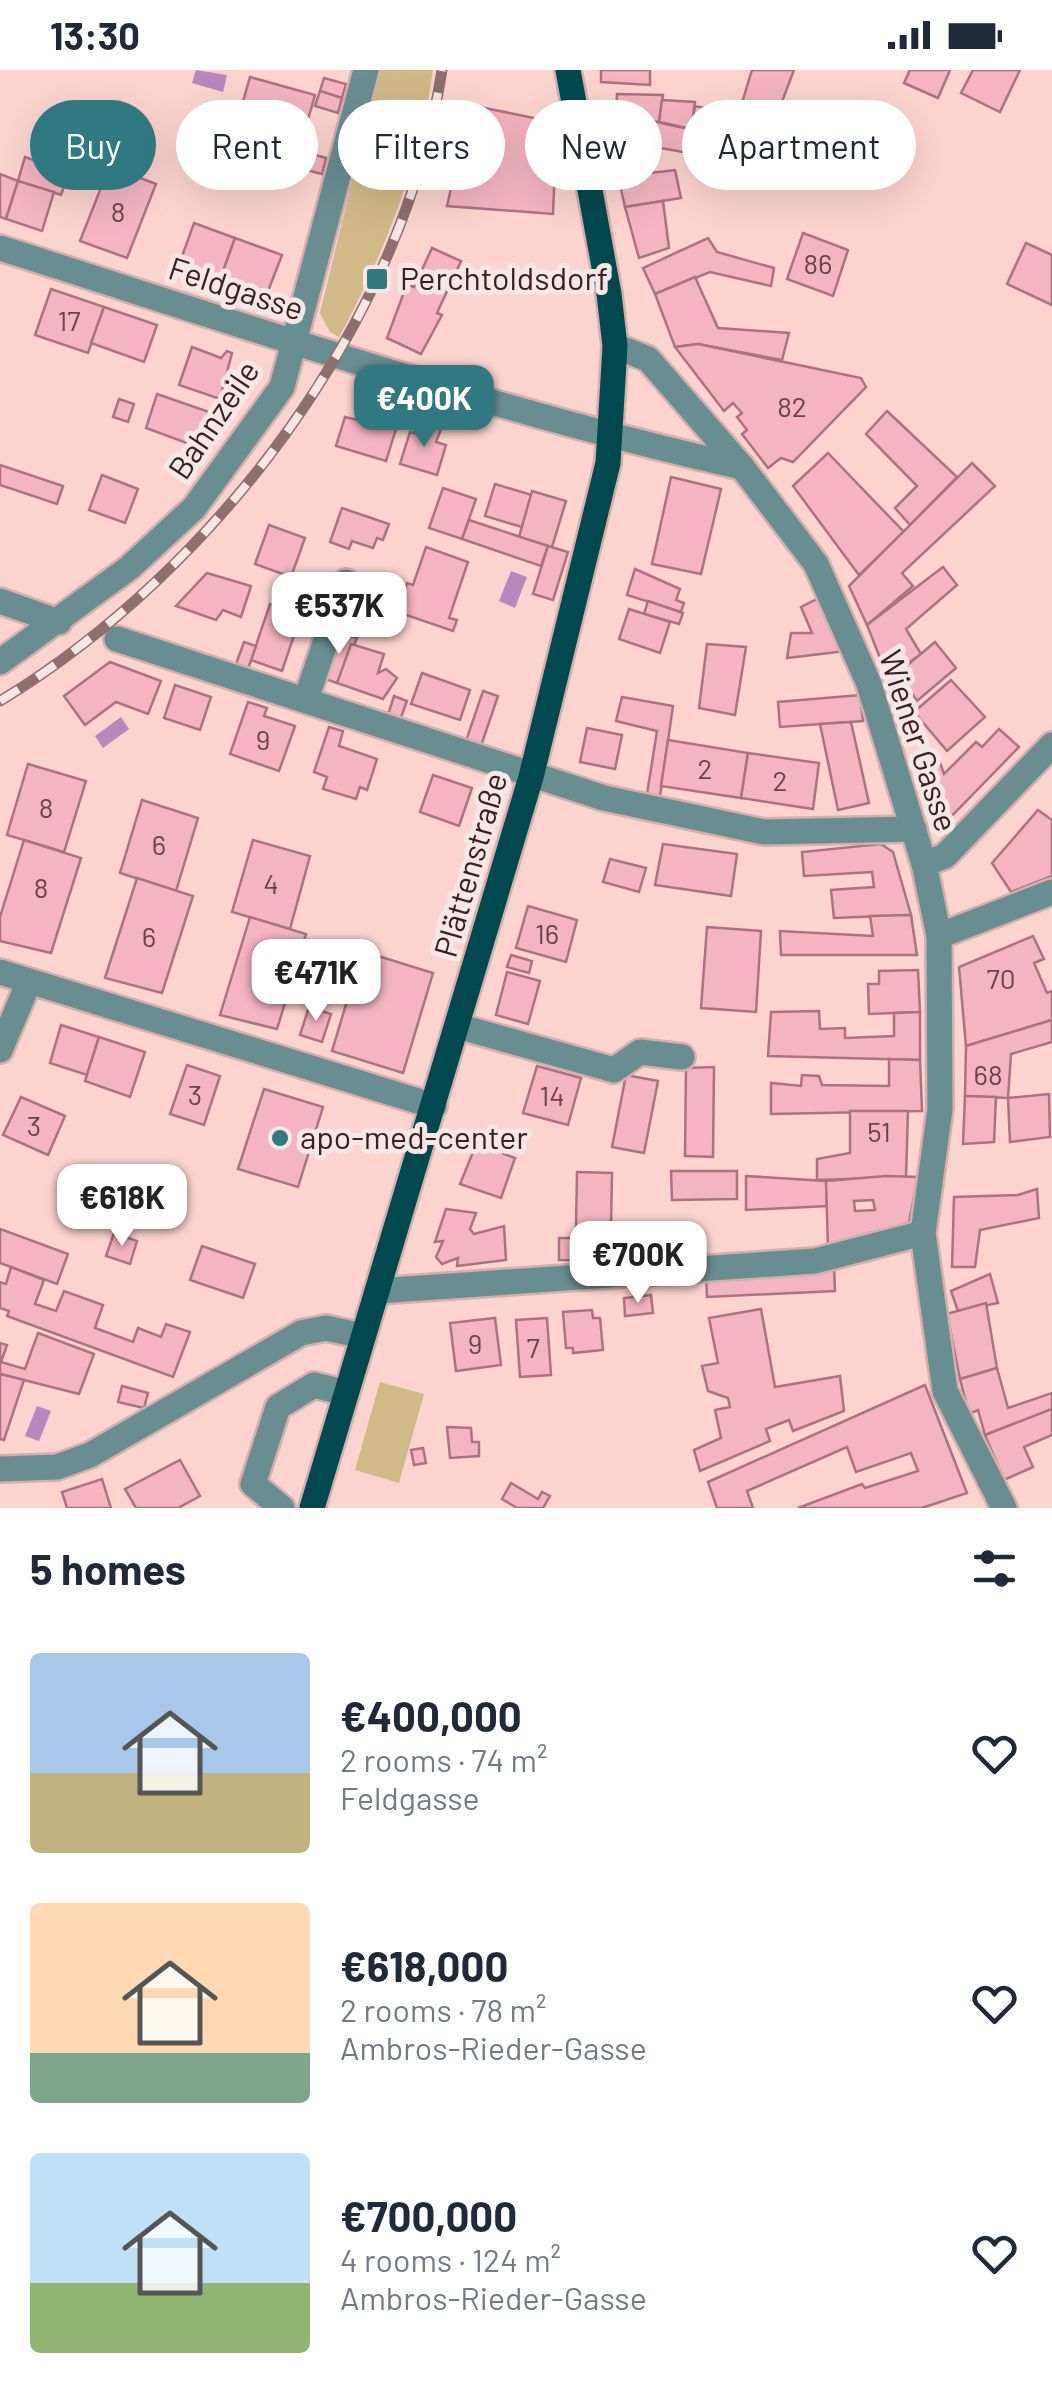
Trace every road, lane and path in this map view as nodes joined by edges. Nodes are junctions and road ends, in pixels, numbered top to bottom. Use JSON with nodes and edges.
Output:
{"nodes":[{"id":1,"x":366,"y":70,"type":"edge"},
{"id":2,"x":568,"y":70,"type":"edge"},
{"id":3,"x":0,"y":248,"type":"edge"},
{"id":4,"x":295,"y":342,"type":"junction"},
{"id":5,"x":614,"y":346,"type":"junction"},
{"id":6,"x":611,"y":437,"type":"junction"},
{"id":7,"x":742,"y":467,"type":"junction"},
{"id":8,"x":346,"y":582,"type":"dead end"},
{"id":9,"x":0,"y":601,"type":"edge"},
{"id":10,"x":59,"y":622,"type":"junction"},
{"id":11,"x":117,"y":639,"type":"dead end"},
{"id":12,"x":0,"y":662,"type":"edge"},
{"id":13,"x":306,"y":698,"type":"junction"},
{"id":14,"x":1052,"y":744,"type":"edge"},
{"id":15,"x":531,"y":777,"type":"junction"},
{"id":16,"x":914,"y":829,"type":"junction"},
{"id":17,"x":924,"y":864,"type":"junction"},
{"id":18,"x":1052,"y":892,"type":"edge"},
{"id":19,"x":938,"y":936,"type":"junction"},
{"id":20,"x":0,"y":972,"type":"edge"},
{"id":21,"x":30,"y":982,"type":"junction"},
{"id":22,"x":457,"y":1026,"type":"junction"},
{"id":23,"x":0,"y":1050,"type":"edge"},
{"id":24,"x":682,"y":1057,"type":"dead end"},
{"id":25,"x":434,"y":1106,"type":"junction"},
{"id":26,"x":923,"y":1234,"type":"junction"},
{"id":27,"x":377,"y":1291,"type":"junction"},
{"id":28,"x":363,"y":1336,"type":"junction"},
{"id":29,"x":346,"y":1393,"type":"junction"},
{"id":30,"x":0,"y":1469,"type":"edge"},
{"id":31,"x":282,"y":1508,"type":"edge"},
{"id":32,"x":312,"y":1508,"type":"edge"},
{"id":33,"x":1004,"y":1508,"type":"edge"}],
"edges":[{"from":1,"to":4,"type":"street","name":"Bahnzeile"},
{"from":2,"to":5,"type":"main road"},
{"from":3,"to":4,"type":"street","name":"Feldgasse"},
{"from":4,"to":6,"type":"street","name":"Feldgasse"},
{"from":4,"to":10,"type":"street","name":"Bahnzeile"},
{"from":5,"to":6,"type":"main road","name":"Plättenstraße"},
{"from":5,"to":7,"type":"street","name":"Wiener Gasse"},
{"from":6,"to":7,"type":"street","name":"Feldgasse"},
{"from":6,"to":15,"type":"main road","name":"Plättenstraße"},
{"from":7,"to":16,"type":"street","name":"Wiener Gasse"},
{"from":8,"to":13,"type":"street"},
{"from":9,"to":10,"type":"street"},
{"from":10,"to":12,"type":"street","name":"Bahnzeile"},
{"from":11,"to":13,"type":"street"},
{"from":13,"to":15,"type":"street"},
{"from":14,"to":17,"type":"street"},
{"from":15,"to":16,"type":"street"},
{"from":15,"to":22,"type":"main road","name":"Plättenstraße"},
{"from":16,"to":17,"type":"street","name":"Wiener Gasse"},
{"from":17,"to":19,"type":"street","name":"Wiener Gasse"},
{"from":18,"to":19,"type":"street"},
{"from":19,"to":26,"type":"street","name":"Wiener Gasse"},
{"from":20,"to":21,"type":"street"},
{"from":21,"to":23,"type":"street"},
{"from":21,"to":25,"type":"street"},
{"from":22,"to":24,"type":"street"},
{"from":22,"to":25,"type":"main road","name":"Plättenstraße"},
{"from":25,"to":27,"type":"main road","name":"Plättenstraße"},
{"from":26,"to":27,"type":"street"},
{"from":26,"to":33,"type":"street","name":"Wiener Gasse"},
{"from":27,"to":28,"type":"main road","name":"Plättenstraße"},
{"from":28,"to":29,"type":"main road","name":"Plättenstraße"},
{"from":28,"to":30,"type":"street"},
{"from":29,"to":31,"type":"street"},
{"from":29,"to":32,"type":"main road","name":"Plättenstraße"}]}
